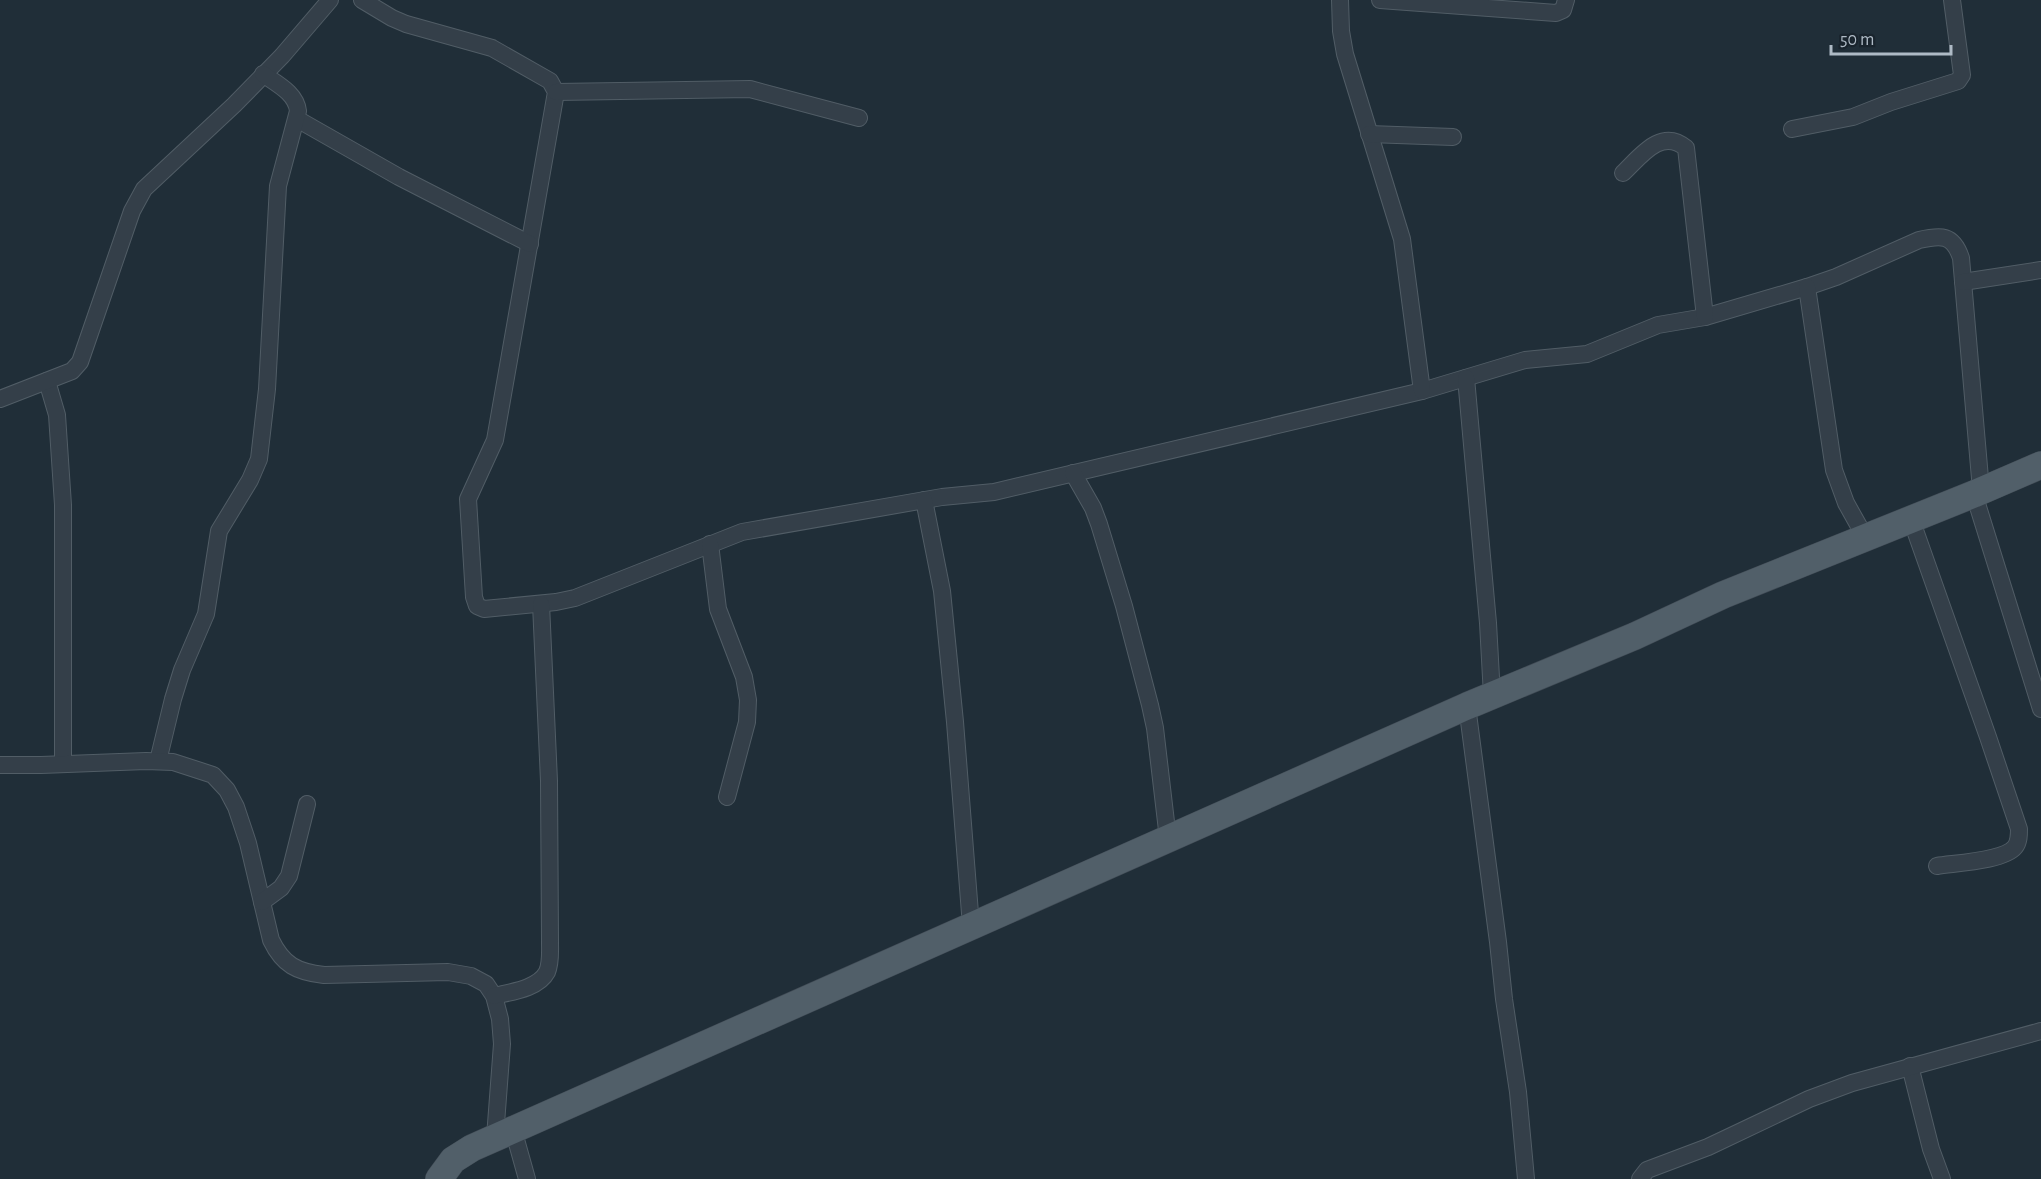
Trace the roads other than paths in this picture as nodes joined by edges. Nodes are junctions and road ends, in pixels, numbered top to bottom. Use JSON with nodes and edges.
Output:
{"nodes":[{"id":1,"x":330,"y":0,"type":"edge"},
{"id":2,"x":362,"y":0,"type":"edge"},
{"id":3,"x":1340,"y":0,"type":"edge"},
{"id":4,"x":1380,"y":0,"type":"edge"},
{"id":5,"x":1566,"y":0,"type":"edge"},
{"id":6,"x":1952,"y":0,"type":"edge"},
{"id":7,"x":263,"y":75,"type":"junction"},
{"id":8,"x":556,"y":92,"type":"junction"},
{"id":9,"x":859,"y":118,"type":"dead end"},
{"id":10,"x":297,"y":119,"type":"junction"},
{"id":11,"x":1792,"y":129,"type":"dead end"},
{"id":12,"x":1369,"y":134,"type":"junction"},
{"id":13,"x":1453,"y":136,"type":"dead end"},
{"id":14,"x":1623,"y":173,"type":"dead end"},
{"id":15,"x":530,"y":243,"type":"junction"},
{"id":16,"x":2041,"y":270,"type":"edge"},
{"id":17,"x":1963,"y":282,"type":"junction"},
{"id":18,"x":1807,"y":287,"type":"junction"},
{"id":19,"x":1705,"y":317,"type":"junction"},
{"id":20,"x":1466,"y":378,"type":"junction"},
{"id":21,"x":47,"y":381,"type":"junction"},
{"id":22,"x":1422,"y":391,"type":"junction"},
{"id":23,"x":0,"y":399,"type":"edge"},
{"id":24,"x":2041,"y":465,"type":"edge"},
{"id":25,"x":1073,"y":473,"type":"junction"},
{"id":26,"x":1978,"y":492,"type":"junction"},
{"id":27,"x":924,"y":500,"type":"junction"},
{"id":28,"x":1911,"y":519,"type":"junction"},
{"id":29,"x":1864,"y":537,"type":"junction"},
{"id":30,"x":710,"y":544,"type":"junction"},
{"id":31,"x":541,"y":604,"type":"junction"},
{"id":32,"x":1492,"y":696,"type":"junction"},
{"id":33,"x":1467,"y":706,"type":"junction"},
{"id":34,"x":2041,"y":709,"type":"edge"},
{"id":35,"x":158,"y":761,"type":"junction"},
{"id":36,"x":63,"y":764,"type":"junction"},
{"id":37,"x":0,"y":765,"type":"edge"},
{"id":38,"x":728,"y":797,"type":"dead end"},
{"id":39,"x":308,"y":804,"type":"dead end"},
{"id":40,"x":1168,"y":839,"type":"junction"},
{"id":41,"x":1937,"y":866,"type":"dead end"},
{"id":42,"x":262,"y":902,"type":"junction"},
{"id":43,"x":971,"y":926,"type":"junction"},
{"id":44,"x":494,"y":996,"type":"junction"},
{"id":45,"x":2041,"y":1031,"type":"edge"},
{"id":46,"x":1910,"y":1066,"type":"junction"},
{"id":47,"x":504,"y":1133,"type":"junction"},
{"id":48,"x":439,"y":1179,"type":"edge"},
{"id":49,"x":527,"y":1179,"type":"edge"},
{"id":50,"x":1526,"y":1179,"type":"edge"},
{"id":51,"x":1640,"y":1179,"type":"edge"},
{"id":52,"x":1942,"y":1179,"type":"edge"}],
"edges":[{"from":1,"to":7,"type":"street"},
{"from":2,"to":8,"type":"street"},
{"from":3,"to":12,"type":"street"},
{"from":4,"to":5,"type":"street"},
{"from":6,"to":11,"type":"street"},
{"from":7,"to":10,"type":"street"},
{"from":7,"to":21,"type":"street"},
{"from":8,"to":9,"type":"street"},
{"from":8,"to":15,"type":"street"},
{"from":10,"to":15,"type":"street"},
{"from":10,"to":35,"type":"street"},
{"from":12,"to":13,"type":"street"},
{"from":12,"to":22,"type":"street"},
{"from":14,"to":19,"type":"street"},
{"from":15,"to":31,"type":"street"},
{"from":16,"to":17,"type":"street"},
{"from":17,"to":18,"type":"street"},
{"from":17,"to":26,"type":"street"},
{"from":18,"to":19,"type":"street"},
{"from":18,"to":29,"type":"street"},
{"from":19,"to":20,"type":"street"},
{"from":20,"to":22,"type":"street"},
{"from":20,"to":32,"type":"street"},
{"from":21,"to":23,"type":"street"},
{"from":21,"to":36,"type":"street"},
{"from":22,"to":25,"type":"street"},
{"from":24,"to":26,"type":"main road"},
{"from":25,"to":27,"type":"street"},
{"from":25,"to":40,"type":"street"},
{"from":26,"to":28,"type":"main road"},
{"from":26,"to":34,"type":"street"},
{"from":27,"to":30,"type":"street"},
{"from":27,"to":43,"type":"street"},
{"from":28,"to":29,"type":"main road"},
{"from":28,"to":41,"type":"street"},
{"from":29,"to":32,"type":"main road"},
{"from":30,"to":31,"type":"street"},
{"from":30,"to":38,"type":"street"},
{"from":31,"to":44,"type":"street"},
{"from":32,"to":33,"type":"main road"},
{"from":33,"to":40,"type":"main road"},
{"from":33,"to":50,"type":"street"},
{"from":35,"to":36,"type":"street"},
{"from":35,"to":42,"type":"street"},
{"from":36,"to":37,"type":"street"},
{"from":39,"to":42,"type":"street"},
{"from":40,"to":43,"type":"main road"},
{"from":42,"to":44,"type":"street"},
{"from":43,"to":47,"type":"main road"},
{"from":44,"to":47,"type":"street"},
{"from":45,"to":46,"type":"street"},
{"from":46,"to":51,"type":"street"},
{"from":46,"to":52,"type":"street"},
{"from":47,"to":48,"type":"main road"},
{"from":47,"to":49,"type":"street"}]}
